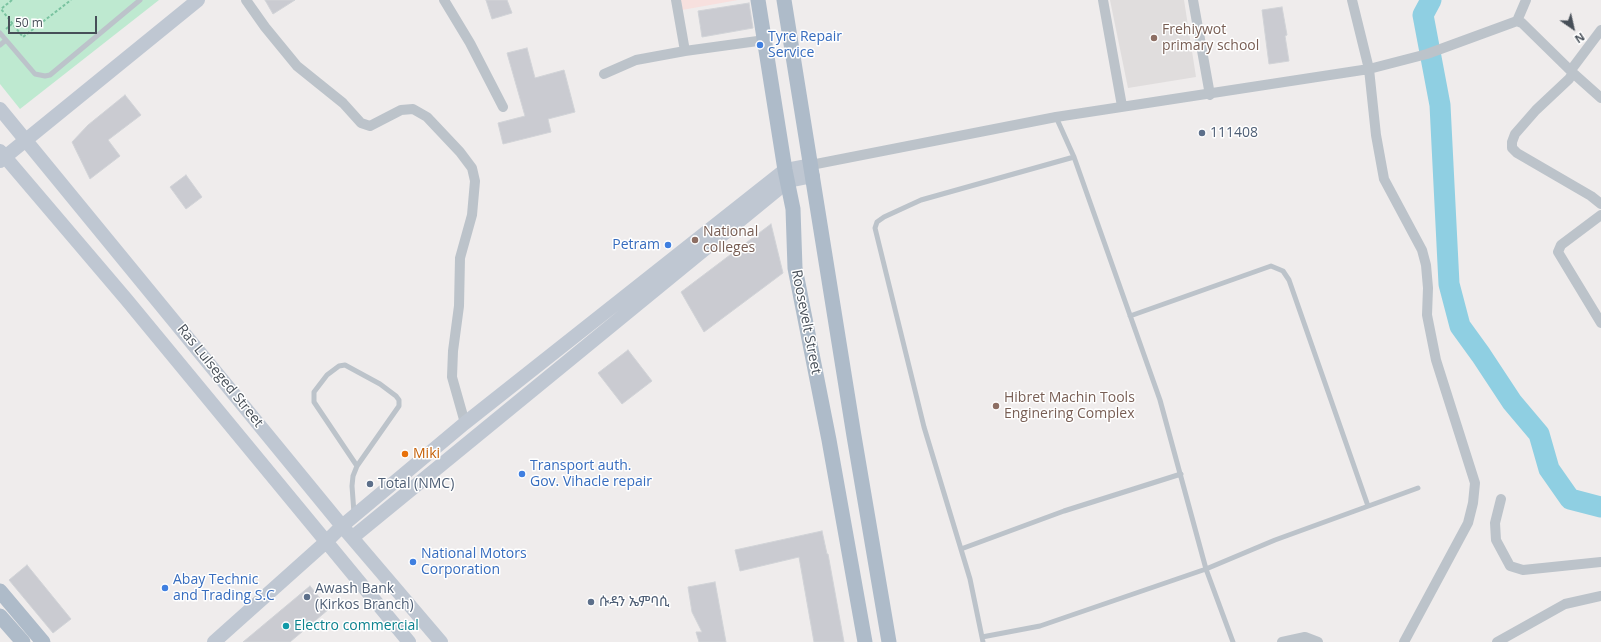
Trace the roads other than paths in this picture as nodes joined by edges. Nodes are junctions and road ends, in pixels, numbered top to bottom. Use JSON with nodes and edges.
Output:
{"nodes":[{"id":1,"x":140,"y":0,"type":"edge"},
{"id":2,"x":198,"y":0,"type":"edge"},
{"id":3,"x":246,"y":0,"type":"edge"},
{"id":4,"x":444,"y":0,"type":"edge"},
{"id":5,"x":676,"y":0,"type":"edge"},
{"id":6,"x":758,"y":0,"type":"edge"},
{"id":7,"x":784,"y":0,"type":"edge"},
{"id":8,"x":1103,"y":0,"type":"edge"},
{"id":9,"x":1193,"y":0,"type":"edge"},
{"id":10,"x":1352,"y":0,"type":"edge"},
{"id":11,"x":1526,"y":0,"type":"edge"},
{"id":12,"x":1517,"y":21,"type":"junction"},
{"id":13,"x":1601,"y":30,"type":"edge"},
{"id":14,"x":0,"y":33,"type":"edge"},
{"id":15,"x":6,"y":40,"type":"junction"},
{"id":16,"x":765,"y":40,"type":"junction"},
{"id":17,"x":0,"y":45,"type":"edge"},
{"id":18,"x":685,"y":52,"type":"junction"},
{"id":19,"x":1369,"y":70,"type":"junction"},
{"id":20,"x":1572,"y":71,"type":"junction"},
{"id":21,"x":604,"y":74,"type":"dead end"},
{"id":22,"x":1210,"y":94,"type":"junction"},
{"id":23,"x":1601,"y":98,"type":"edge"},
{"id":24,"x":1122,"y":106,"type":"junction"},
{"id":25,"x":503,"y":107,"type":"dead end"},
{"id":26,"x":0,"y":109,"type":"edge"},
{"id":27,"x":1056,"y":117,"type":"junction"},
{"id":28,"x":25,"y":140,"type":"junction"},
{"id":29,"x":2,"y":157,"type":"edge"},
{"id":30,"x":1074,"y":157,"type":"junction"},
{"id":31,"x":812,"y":170,"type":"junction"},
{"id":32,"x":786,"y":175,"type":"junction"},
{"id":33,"x":1601,"y":204,"type":"edge"},
{"id":34,"x":1601,"y":215,"type":"edge"},
{"id":35,"x":145,"y":284,"type":"junction"},
{"id":36,"x":126,"y":299,"type":"junction"},
{"id":37,"x":1130,"y":316,"type":"junction"},
{"id":38,"x":1601,"y":322,"type":"edge"},
{"id":39,"x":226,"y":383,"type":"junction"},
{"id":40,"x":208,"y":398,"type":"junction"},
{"id":41,"x":464,"y":423,"type":"junction"},
{"id":42,"x":357,"y":466,"type":"junction"},
{"id":43,"x":1181,"y":474,"type":"junction"},
{"id":44,"x":1418,"y":488,"type":"dead end"},
{"id":45,"x":1501,"y":499,"type":"dead end"},
{"id":46,"x":1368,"y":506,"type":"junction"},
{"id":47,"x":354,"y":516,"type":"junction"},
{"id":48,"x":342,"y":526,"type":"junction"},
{"id":49,"x":353,"y":537,"type":"junction"},
{"id":50,"x":327,"y":542,"type":"junction"},
{"id":51,"x":961,"y":548,"type":"junction"},
{"id":52,"x":1601,"y":562,"type":"edge"},
{"id":53,"x":1206,"y":569,"type":"junction"},
{"id":54,"x":0,"y":591,"type":"edge"},
{"id":55,"x":1601,"y":596,"type":"edge"},
{"id":56,"x":12,"y":606,"type":"junction"},
{"id":57,"x":0,"y":616,"type":"edge"},
{"id":58,"x":983,"y":639,"type":"edge"},
{"id":59,"x":23,"y":642,"type":"edge"},
{"id":60,"x":43,"y":642,"type":"edge"},
{"id":61,"x":214,"y":642,"type":"edge"},
{"id":62,"x":409,"y":642,"type":"edge"},
{"id":63,"x":441,"y":642,"type":"edge"},
{"id":64,"x":865,"y":642,"type":"edge"},
{"id":65,"x":889,"y":642,"type":"edge"},
{"id":66,"x":1234,"y":642,"type":"edge"},
{"id":67,"x":1282,"y":642,"type":"edge"},
{"id":68,"x":1318,"y":642,"type":"edge"},
{"id":69,"x":1404,"y":642,"type":"edge"},
{"id":70,"x":1498,"y":642,"type":"edge"}],
"edges":[{"from":1,"to":15,"type":"lane"},
{"from":2,"to":28,"type":"street"},
{"from":3,"to":41,"type":"street"},
{"from":4,"to":25,"type":"street"},
{"from":5,"to":18,"type":"street"},
{"from":6,"to":16,"type":"main road","name":"Roosevelt Street"},
{"from":7,"to":31,"type":"main road","name":"Roosevelt Street"},
{"from":8,"to":24,"type":"street"},
{"from":9,"to":22,"type":"street"},
{"from":10,"to":19,"type":"street"},
{"from":11,"to":12,"type":"street"},
{"from":12,"to":19,"type":"street"},
{"from":12,"to":20,"type":"street"},
{"from":13,"to":20,"type":"street"},
{"from":14,"to":15,"type":"lane"},
{"from":15,"to":17,"type":"lane"},
{"from":16,"to":18,"type":"street"},
{"from":16,"to":32,"type":"main road","name":"Roosevelt Street"},
{"from":18,"to":21,"type":"street"},
{"from":19,"to":22,"type":"street"},
{"from":19,"to":69,"type":"street"},
{"from":20,"to":23,"type":"street"},
{"from":20,"to":33,"type":"street"},
{"from":22,"to":24,"type":"street"},
{"from":24,"to":27,"type":"street"},
{"from":26,"to":28,"type":"street","name":"Ras Lulseged Street"},
{"from":27,"to":30,"type":"lane"},
{"from":27,"to":31,"type":"street"},
{"from":28,"to":29,"type":"street"},
{"from":28,"to":35,"type":"street","name":"Ras Lulseged Street"},
{"from":29,"to":36,"type":"street","name":"Ras Lulseged Street"},
{"from":30,"to":37,"type":"lane"},
{"from":30,"to":51,"type":"lane"},
{"from":31,"to":32,"type":"street"},
{"from":31,"to":65,"type":"main road","name":"Roosevelt Street"},
{"from":32,"to":41,"type":"street"},
{"from":32,"to":49,"type":"street"},
{"from":32,"to":64,"type":"main road","name":"Roosevelt Street"},
{"from":34,"to":38,"type":"street"},
{"from":35,"to":36,"type":"street"},
{"from":35,"to":39,"type":"street","name":"Ras Lulseged Street"},
{"from":36,"to":40,"type":"street","name":"Ras Lulseged Street"},
{"from":37,"to":43,"type":"lane"},
{"from":37,"to":46,"type":"lane"},
{"from":39,"to":40,"type":"street"},
{"from":39,"to":48,"type":"street","name":"Ras Lulseged Street"},
{"from":40,"to":50,"type":"street","name":"Ras Lulseged Street"},
{"from":41,"to":47,"type":"street"},
{"from":42,"to":42,"type":"lane"},
{"from":42,"to":47,"type":"lane"},
{"from":43,"to":51,"type":"lane"},
{"from":43,"to":53,"type":"lane"},
{"from":44,"to":46,"type":"lane"},
{"from":45,"to":52,"type":"street"},
{"from":46,"to":53,"type":"lane"},
{"from":47,"to":48,"type":"street"},
{"from":48,"to":49,"type":"street","name":"Ras Lulseged Street"},
{"from":48,"to":50,"type":"street"},
{"from":49,"to":63,"type":"street","name":"Ras Lulseged Street"},
{"from":50,"to":61,"type":"street"},
{"from":50,"to":62,"type":"street","name":"Ras Lulseged Street"},
{"from":51,"to":58,"type":"lane"},
{"from":53,"to":58,"type":"lane"},
{"from":53,"to":66,"type":"lane"},
{"from":54,"to":56,"type":"main road"},
{"from":55,"to":70,"type":"street"},
{"from":56,"to":57,"type":"street"},
{"from":56,"to":60,"type":"main road"},
{"from":57,"to":59,"type":"main road"},
{"from":67,"to":68,"type":"street"}]}
